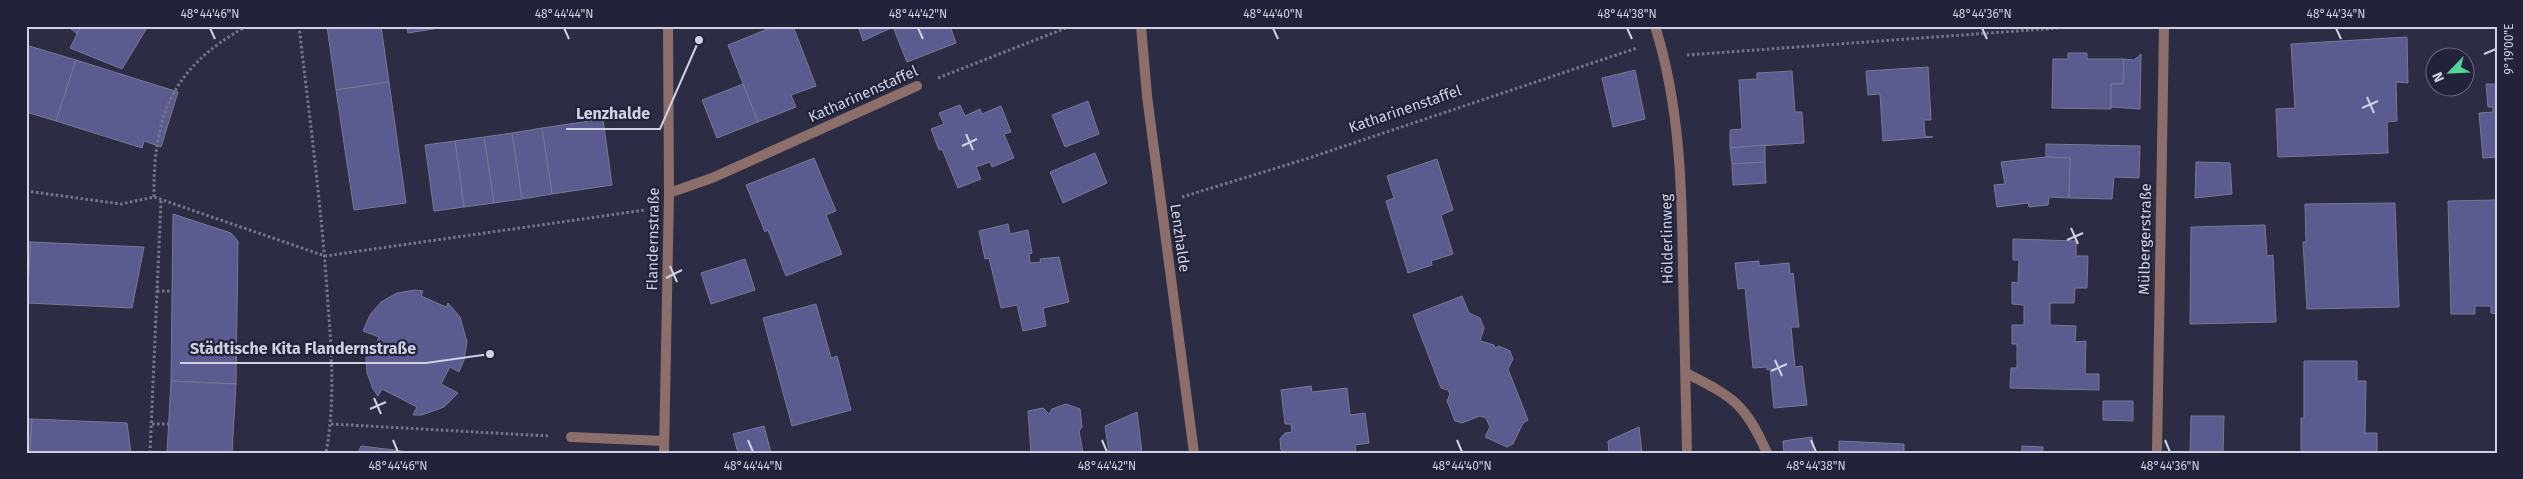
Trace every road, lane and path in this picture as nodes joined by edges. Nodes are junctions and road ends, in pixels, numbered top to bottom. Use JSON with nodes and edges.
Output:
{"nodes":[{"id":1,"x":247,"y":26,"type":"edge"},
{"id":2,"x":299,"y":26,"type":"edge"},
{"id":3,"x":668,"y":26,"type":"edge"},
{"id":4,"x":1071,"y":26,"type":"edge"},
{"id":5,"x":1141,"y":26,"type":"edge"},
{"id":6,"x":1655,"y":26,"type":"edge"},
{"id":7,"x":2086,"y":26,"type":"edge"},
{"id":8,"x":2164,"y":26,"type":"edge"},
{"id":9,"x":1660,"y":42,"type":"junction"},
{"id":10,"x":1664,"y":57,"type":"junction"},
{"id":11,"x":916,"y":86,"type":"joint"},
{"id":12,"x":26,"y":191,"type":"edge"},
{"id":13,"x":669,"y":193,"type":"junction"},
{"id":14,"x":154,"y":197,"type":"junction"},
{"id":15,"x":161,"y":200,"type":"junction"},
{"id":16,"x":1160,"y":204,"type":"junction"},
{"id":17,"x":668,"y":207,"type":"junction"},
{"id":18,"x":325,"y":256,"type":"junction"},
{"id":19,"x":157,"y":291,"type":"junction"},
{"id":20,"x":173,"y":291,"type":"dead end"},
{"id":21,"x":1686,"y":374,"type":"junction"},
{"id":22,"x":152,"y":424,"type":"junction"},
{"id":23,"x":168,"y":424,"type":"dead end"},
{"id":24,"x":331,"y":424,"type":"junction"},
{"id":25,"x":571,"y":437,"type":"joint"},
{"id":26,"x":664,"y":440,"type":"junction"},
{"id":27,"x":150,"y":453,"type":"edge"},
{"id":28,"x":326,"y":453,"type":"edge"},
{"id":29,"x":664,"y":453,"type":"edge"},
{"id":30,"x":1194,"y":453,"type":"edge"},
{"id":31,"x":1687,"y":453,"type":"edge"},
{"id":32,"x":1767,"y":453,"type":"edge"},
{"id":33,"x":2156,"y":453,"type":"edge"}],
"edges":[{"from":1,"to":14,"type":"path"},
{"from":2,"to":18,"type":"path"},
{"from":3,"to":13,"type":"street","name":"Flandernstraße"},
{"from":4,"to":11,"type":"path","name":"Katharinenstaffel"},
{"from":5,"to":16,"type":"street","name":"Lenzhalde"},
{"from":6,"to":9,"type":"street","name":"Hölderlinweg"},
{"from":7,"to":10,"type":"path"},
{"from":8,"to":33,"type":"street","name":"Mülbergerstraße"},
{"from":9,"to":10,"type":"street","name":"Hölderlinweg"},
{"from":9,"to":16,"type":"path","name":"Katharinenstaffel"},
{"from":10,"to":21,"type":"street","name":"Hölderlinweg"},
{"from":11,"to":13,"type":"street","name":"Katharinenstaffel"},
{"from":12,"to":14,"type":"path"},
{"from":13,"to":17,"type":"street","name":"Flandernstraße"},
{"from":14,"to":15,"type":"path"},
{"from":15,"to":18,"type":"path"},
{"from":15,"to":19,"type":"path"},
{"from":16,"to":30,"type":"street","name":"Lenzhalde"},
{"from":17,"to":18,"type":"path"},
{"from":17,"to":26,"type":"street","name":"Flandernstraße"},
{"from":18,"to":24,"type":"path"},
{"from":19,"to":20,"type":"path"},
{"from":19,"to":22,"type":"path"},
{"from":21,"to":31,"type":"street","name":"Hölderlinweg"},
{"from":21,"to":32,"type":"street"},
{"from":22,"to":23,"type":"path"},
{"from":22,"to":27,"type":"path"},
{"from":24,"to":25,"type":"path"},
{"from":24,"to":28,"type":"path"},
{"from":25,"to":26,"type":"street"},
{"from":26,"to":29,"type":"street","name":"Flandernstraße"}]}
